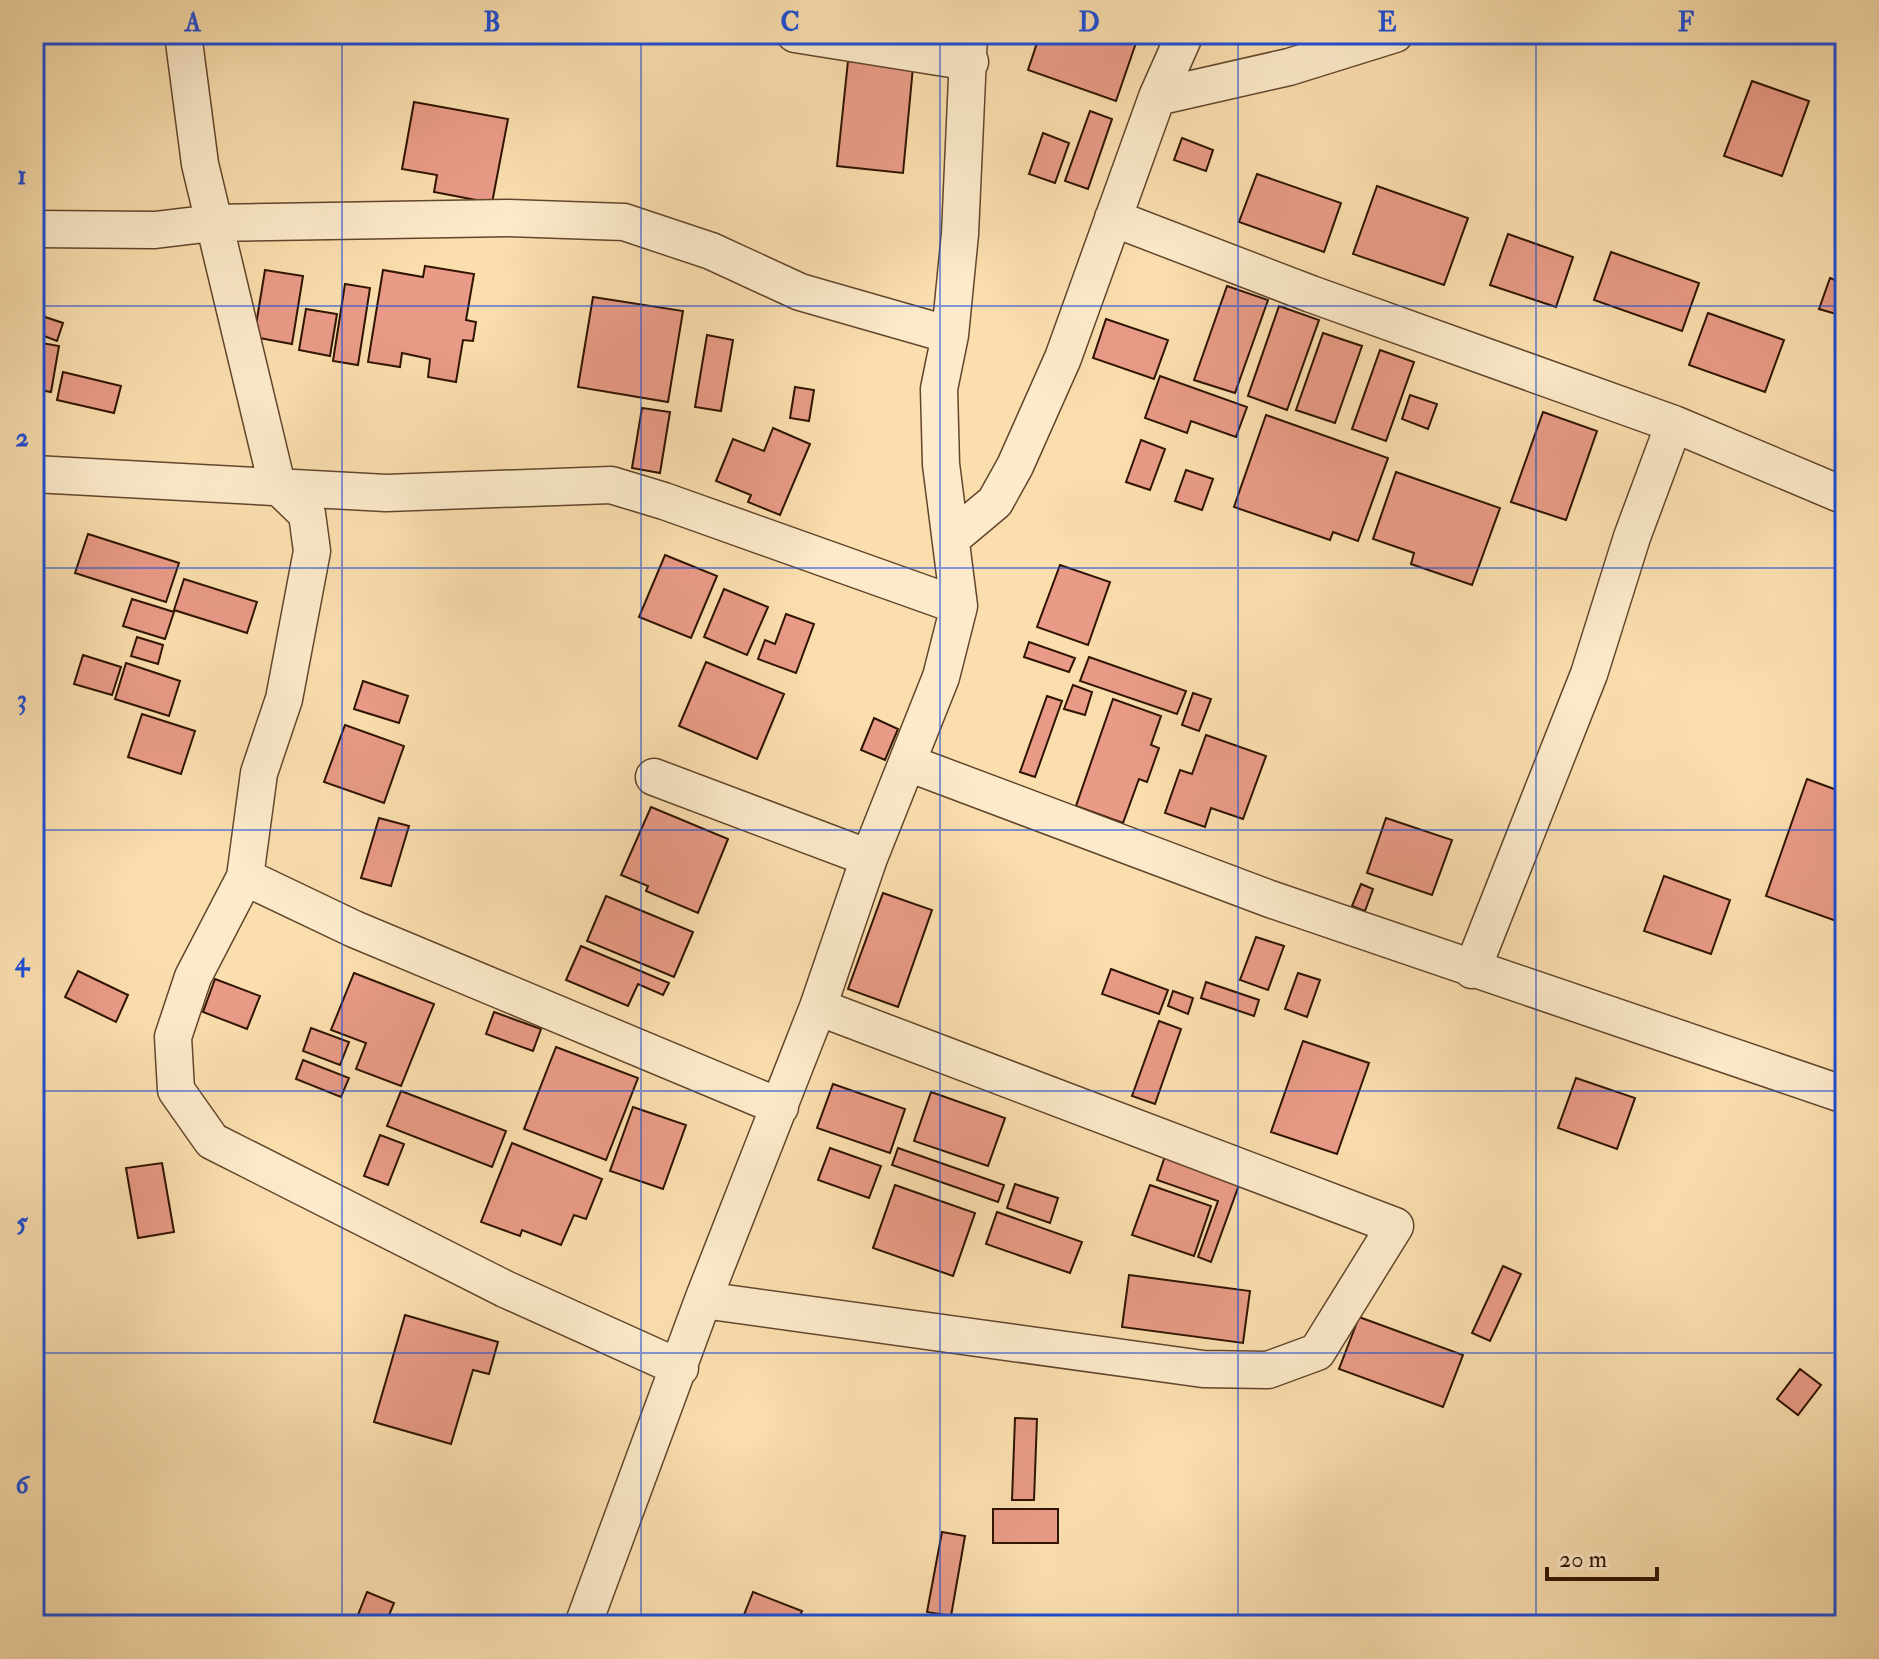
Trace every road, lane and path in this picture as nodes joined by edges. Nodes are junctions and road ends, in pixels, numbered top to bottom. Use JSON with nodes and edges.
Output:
{"nodes":[{"id":1,"x":183,"y":34,"type":"edge"},
{"id":2,"x":795,"y":34,"type":"edge"},
{"id":3,"x":1185,"y":34,"type":"edge"},
{"id":4,"x":1395,"y":34,"type":"edge"},
{"id":5,"x":970,"y":48,"type":"edge"},
{"id":6,"x":1157,"y":97,"type":"junction"},
{"id":7,"x":1113,"y":218,"type":"junction"},
{"id":8,"x":213,"y":223,"type":"junction"},
{"id":9,"x":34,"y":229,"type":"edge"},
{"id":10,"x":950,"y":335,"type":"junction"},
{"id":11,"x":1674,"y":424,"type":"junction"},
{"id":12,"x":34,"y":474,"type":"edge"},
{"id":13,"x":277,"y":485,"type":"junction"},
{"id":14,"x":1845,"y":496,"type":"edge"},
{"id":15,"x":952,"y":538,"type":"junction"},
{"id":16,"x":959,"y":606,"type":"junction"},
{"id":17,"x":908,"y":763,"type":"junction"},
{"id":18,"x":654,"y":777,"type":"dead end"},
{"id":19,"x":869,"y":858,"type":"junction"},
{"id":20,"x":245,"y":877,"type":"junction"},
{"id":21,"x":1472,"y":970,"type":"junction"},
{"id":22,"x":818,"y":1007,"type":"junction"},
{"id":23,"x":1845,"y":1095,"type":"edge"},
{"id":24,"x":780,"y":1107,"type":"junction"},
{"id":25,"x":703,"y":1300,"type":"junction"},
{"id":26,"x":680,"y":1368,"type":"junction"},
{"id":27,"x":583,"y":1625,"type":"edge"}],
"edges":[{"from":1,"to":8,"type":"street"},
{"from":2,"to":5,"type":"street"},
{"from":3,"to":6,"type":"street"},
{"from":4,"to":6,"type":"street"},
{"from":5,"to":10,"type":"street"},
{"from":6,"to":7,"type":"street"},
{"from":7,"to":11,"type":"street"},
{"from":7,"to":15,"type":"street"},
{"from":8,"to":9,"type":"street"},
{"from":8,"to":10,"type":"street"},
{"from":8,"to":13,"type":"street"},
{"from":10,"to":15,"type":"street"},
{"from":11,"to":14,"type":"street"},
{"from":11,"to":21,"type":"street"},
{"from":12,"to":13,"type":"street"},
{"from":13,"to":16,"type":"street"},
{"from":13,"to":20,"type":"street"},
{"from":15,"to":16,"type":"street"},
{"from":16,"to":17,"type":"street"},
{"from":17,"to":19,"type":"street"},
{"from":17,"to":21,"type":"street"},
{"from":18,"to":19,"type":"street"},
{"from":19,"to":22,"type":"street"},
{"from":20,"to":24,"type":"street"},
{"from":20,"to":26,"type":"street"},
{"from":21,"to":23,"type":"street"},
{"from":22,"to":24,"type":"street"},
{"from":22,"to":25,"type":"street"},
{"from":24,"to":25,"type":"street"},
{"from":25,"to":26,"type":"street"},
{"from":26,"to":27,"type":"street"}]}
